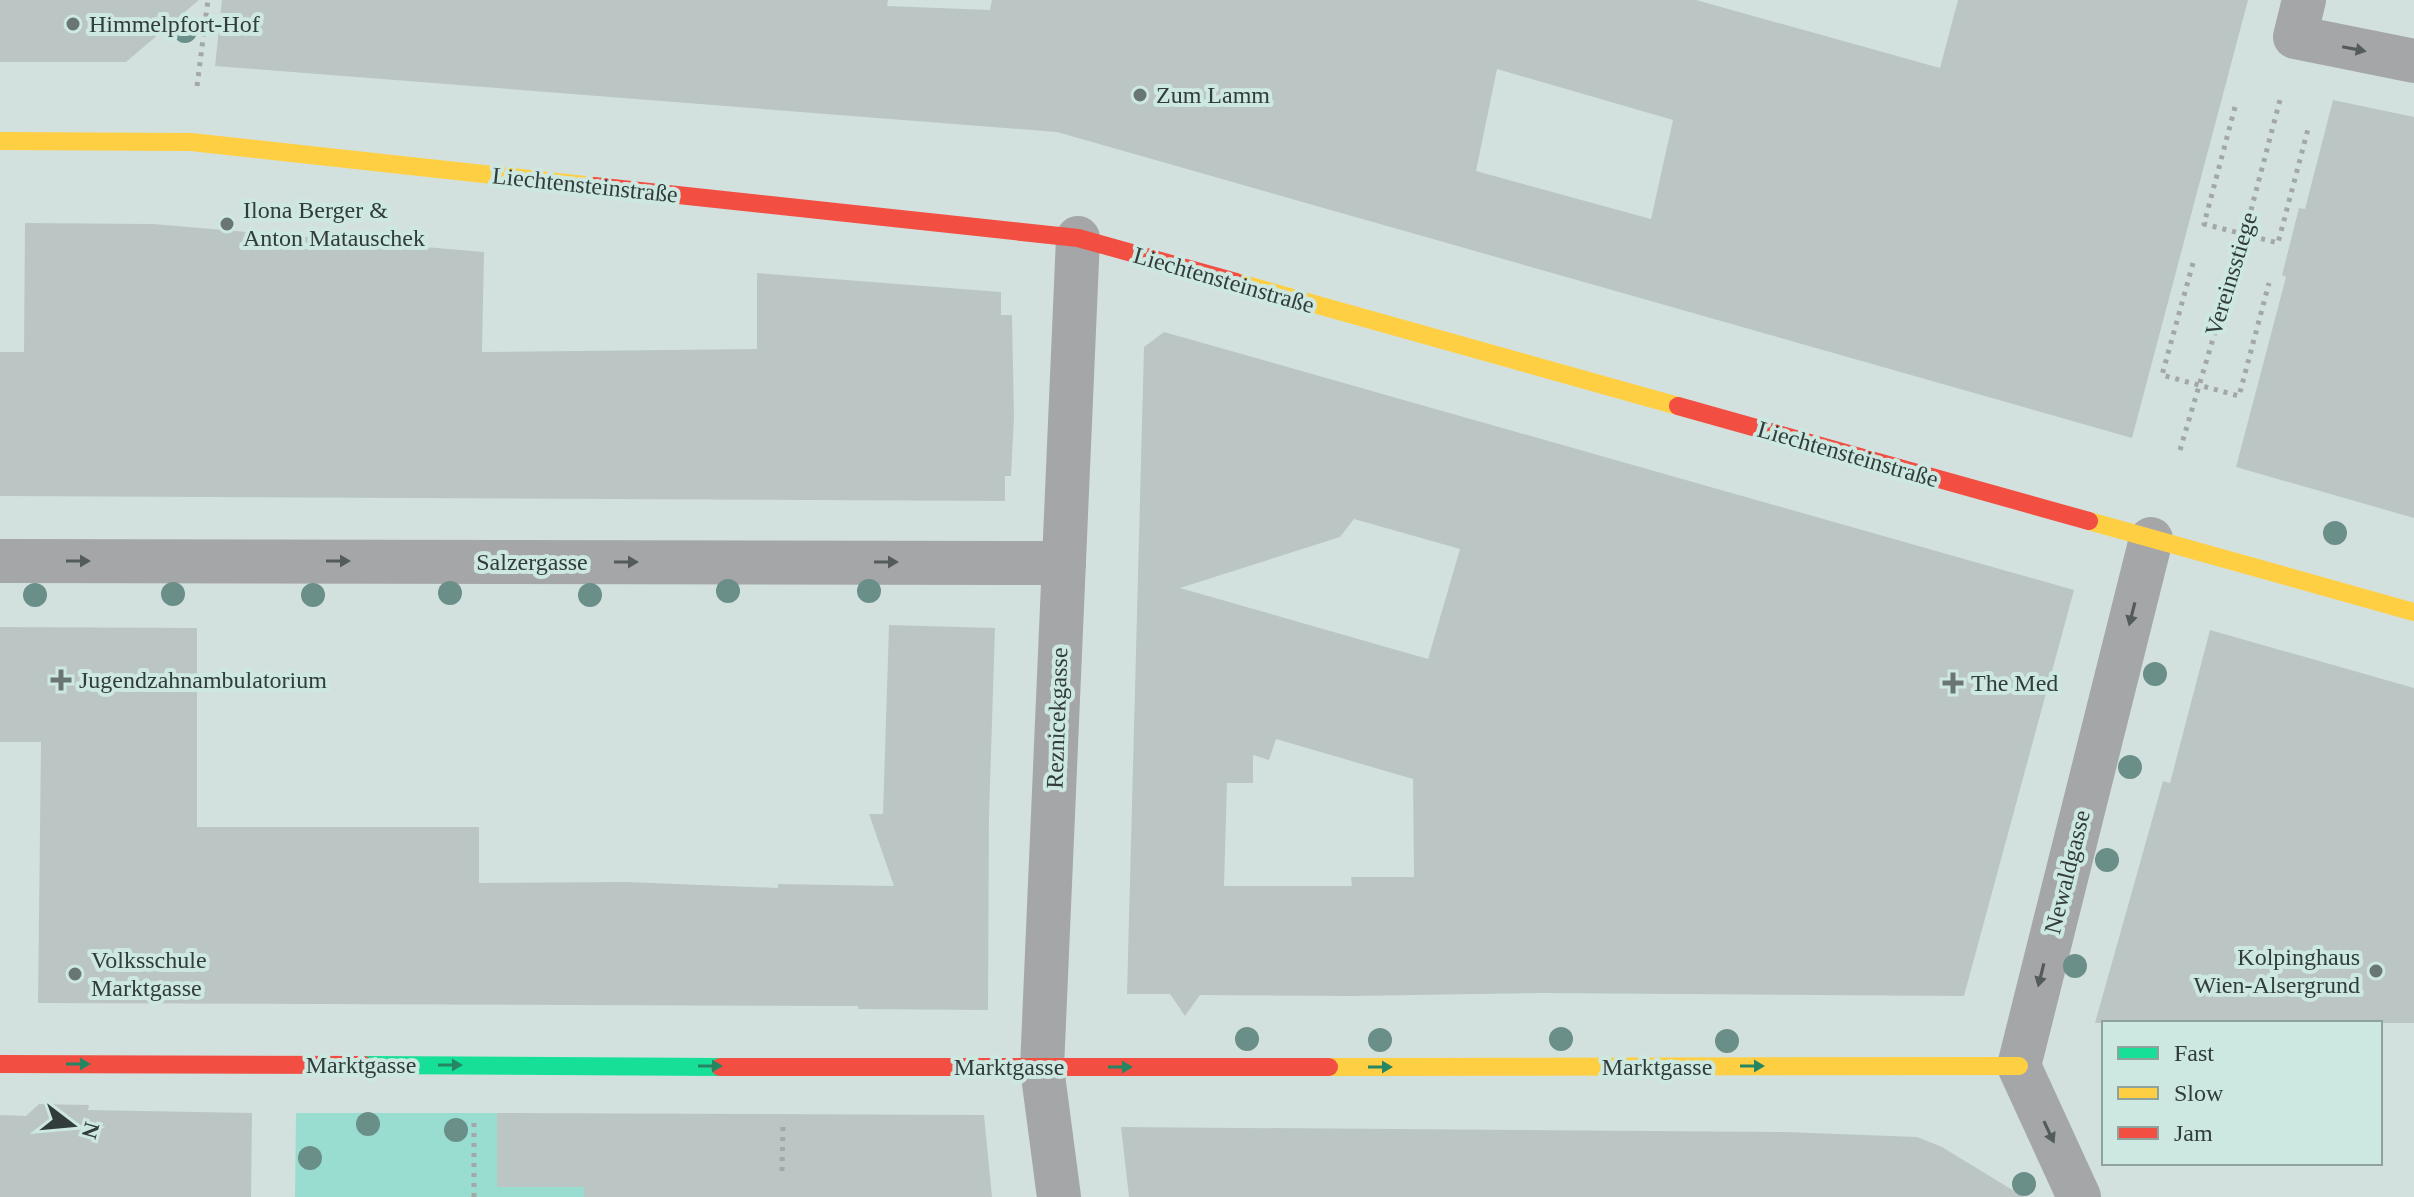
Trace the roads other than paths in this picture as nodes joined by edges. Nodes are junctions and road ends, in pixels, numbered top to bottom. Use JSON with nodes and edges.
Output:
{"nodes":[{"id":1,"x":2299,"y":19,"type":"edge"},
{"id":2,"x":2414,"y":61,"type":"edge"},
{"id":3,"x":0,"y":141,"type":"edge"},
{"id":4,"x":1078,"y":238,"type":"junction"},
{"id":5,"x":2151,"y":539,"type":"junction"},
{"id":6,"x":0,"y":561,"type":"edge"},
{"id":7,"x":1064,"y":563,"type":"junction"},
{"id":8,"x":2414,"y":612,"type":"edge"},
{"id":9,"x":0,"y":1064,"type":"edge"},
{"id":10,"x":2019,"y":1066,"type":"junction"},
{"id":11,"x":1042,"y":1068,"type":"junction"},
{"id":12,"x":1059,"y":1197,"type":"edge"},
{"id":13,"x":2079,"y":1197,"type":"edge"}],
"edges":[{"from":1,"to":2,"type":"street","one_way":true},
{"from":3,"to":4,"type":"street","name":"Liechtensteinstraße"},
{"from":4,"to":5,"type":"street","name":"Liechtensteinstraße"},
{"from":4,"to":7,"type":"street","name":"Reznicekgasse"},
{"from":5,"to":8,"type":"street","name":"Liechtensteinstraße"},
{"from":5,"to":10,"type":"street","name":"Newaldgasse","one_way":true},
{"from":6,"to":7,"type":"street","name":"Salzergasse","one_way":true},
{"from":7,"to":11,"type":"street","name":"Reznicekgasse"},
{"from":9,"to":11,"type":"street","name":"Marktgasse","one_way":true},
{"from":11,"to":10,"type":"street","name":"Marktgasse","one_way":true},
{"from":10,"to":13,"type":"street","one_way":true},
{"from":11,"to":12,"type":"street","name":"Reznicekgasse"}]}
